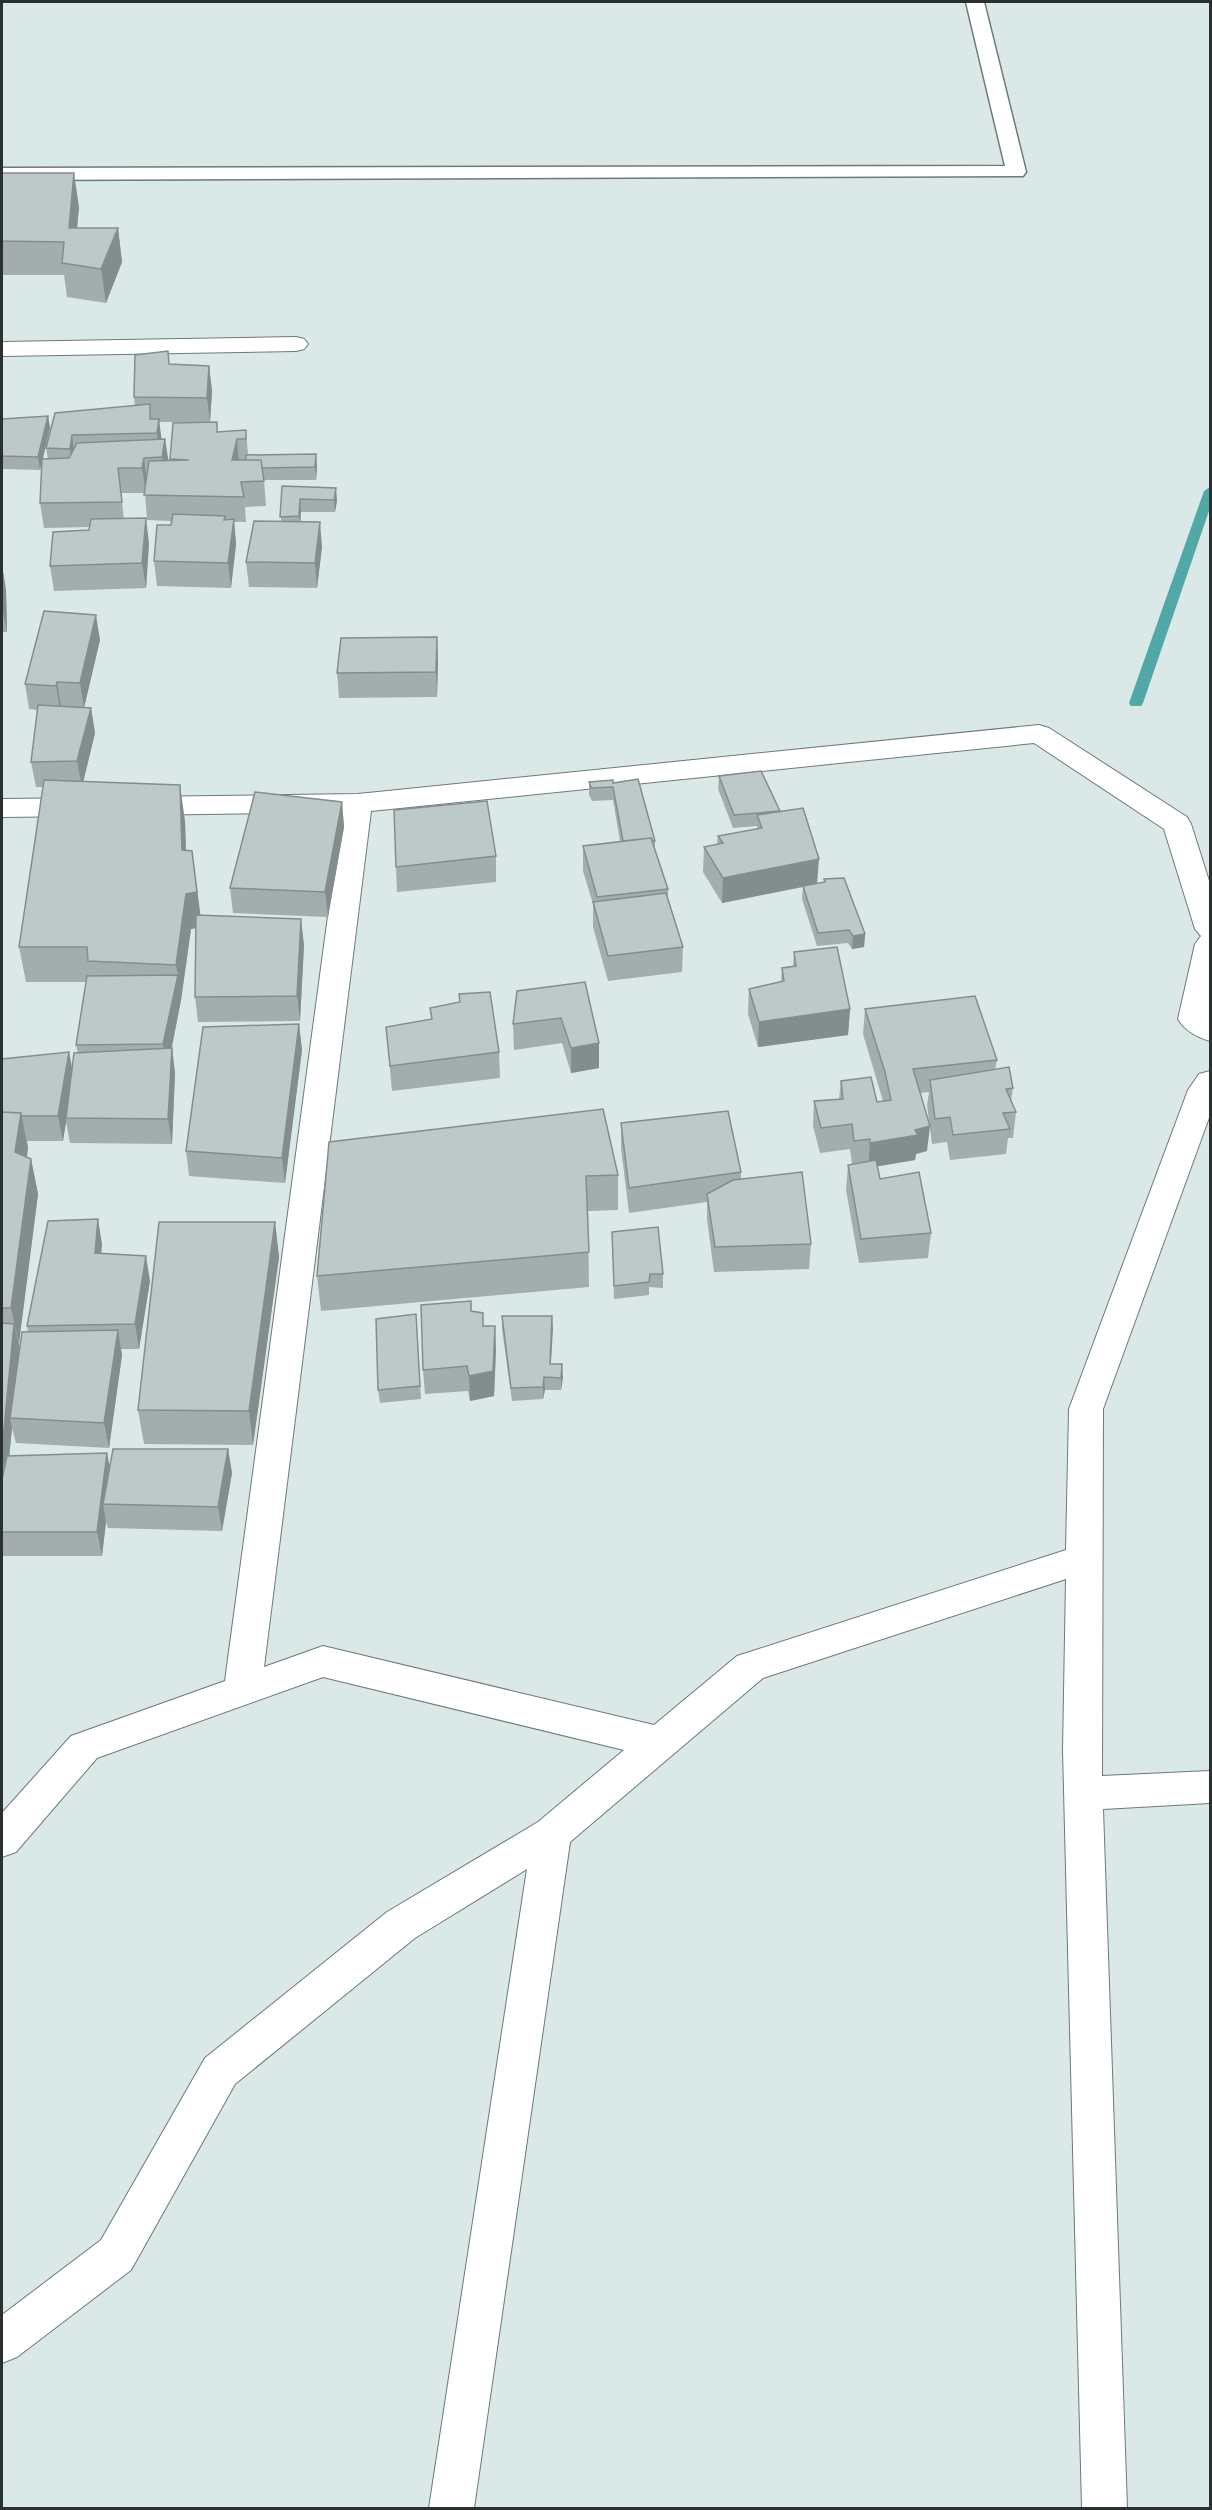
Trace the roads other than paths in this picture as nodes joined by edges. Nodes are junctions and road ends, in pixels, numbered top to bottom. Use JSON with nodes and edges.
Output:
{"nodes":[{"id":1,"x":975,"y":2,"type":"edge"},
{"id":2,"x":2,"y":174,"type":"edge"},
{"id":3,"x":296,"y":344,"type":"dead end"},
{"id":4,"x":2,"y":349,"type":"edge"},
{"id":5,"x":358,"y":803,"type":"junction"},
{"id":6,"x":2,"y":808,"type":"edge"},
{"id":7,"x":1210,"y":929,"type":"edge"},
{"id":8,"x":1210,"y":944,"type":"edge"},
{"id":9,"x":1210,"y":1030,"type":"edge"},
{"id":10,"x":1210,"y":1082,"type":"edge"},
{"id":11,"x":1084,"y":1559,"type":"junction"},
{"id":12,"x":242,"y":1690,"type":"junction"},
{"id":13,"x":660,"y":1743,"type":"junction"},
{"id":14,"x":1210,"y":1787,"type":"edge"},
{"id":15,"x":1083,"y":1794,"type":"junction"},
{"id":16,"x":552,"y":1834,"type":"junction"},
{"id":17,"x":2,"y":1840,"type":"edge"},
{"id":18,"x":2,"y":2342,"type":"edge"},
{"id":19,"x":452,"y":2508,"type":"edge"},
{"id":20,"x":1105,"y":2508,"type":"edge"}],
"edges":[{"from":1,"to":2,"type":"lane"},
{"from":3,"to":4,"type":"street"},
{"from":5,"to":6,"type":"street"},
{"from":5,"to":7,"type":"street"},
{"from":5,"to":12,"type":"street"},
{"from":8,"to":9,"type":"street"},
{"from":10,"to":11,"type":"street"},
{"from":11,"to":13,"type":"street"},
{"from":11,"to":15,"type":"street"},
{"from":12,"to":13,"type":"street"},
{"from":12,"to":17,"type":"street"},
{"from":13,"to":16,"type":"street"},
{"from":14,"to":15,"type":"street"},
{"from":15,"to":20,"type":"street"},
{"from":16,"to":18,"type":"street"},
{"from":16,"to":19,"type":"street"}]}
